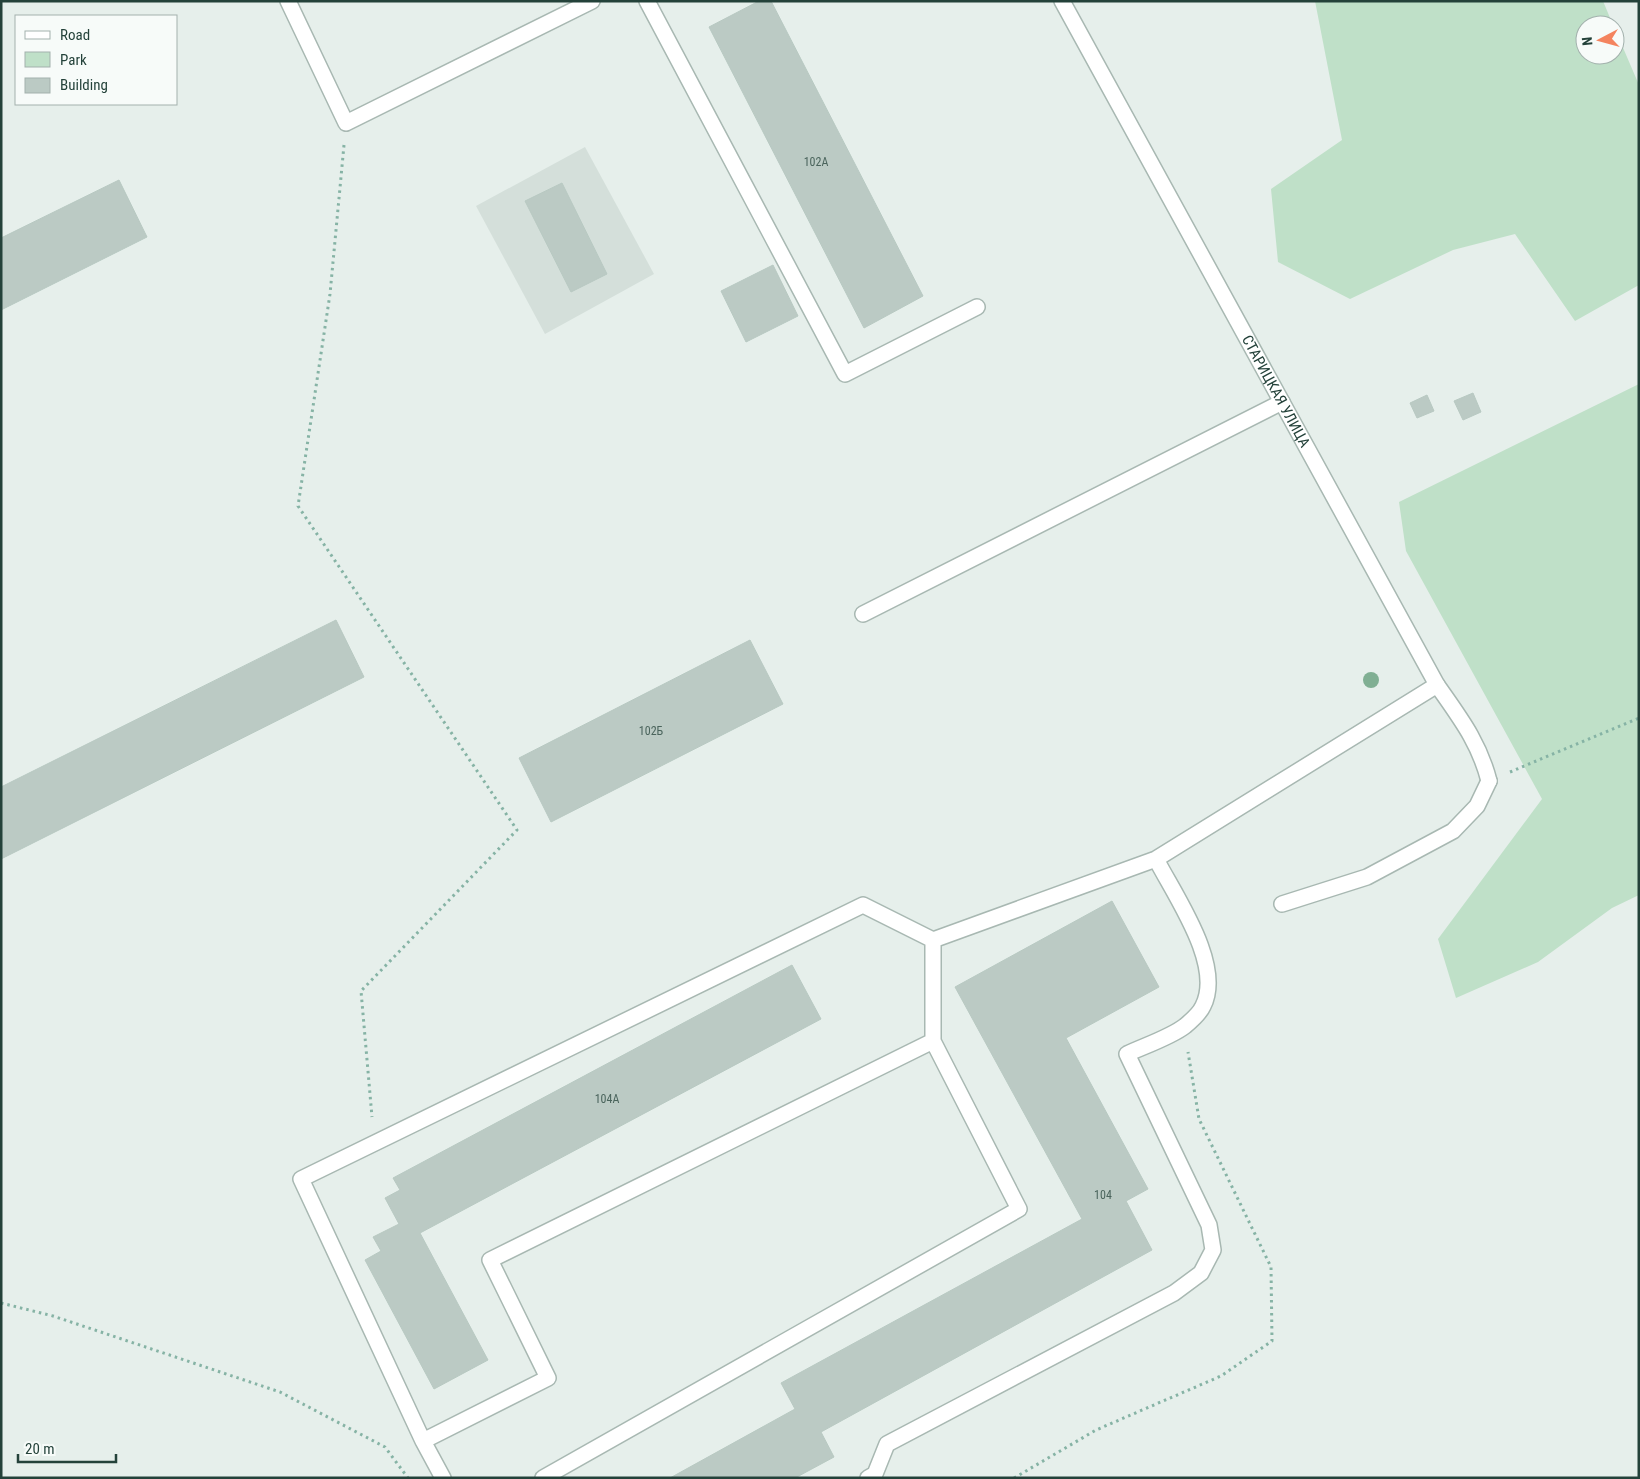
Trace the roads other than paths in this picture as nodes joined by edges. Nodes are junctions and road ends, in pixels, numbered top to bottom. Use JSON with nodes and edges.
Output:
{"nodes":[{"id":1,"x":288,"y":1,"type":"edge"},
{"id":2,"x":592,"y":1,"type":"edge"},
{"id":3,"x":647,"y":1,"type":"edge"},
{"id":4,"x":1062,"y":1,"type":"edge"},
{"id":5,"x":977,"y":307,"type":"dead end"},
{"id":6,"x":1282,"y":402,"type":"junction"},
{"id":7,"x":863,"y":614,"type":"dead end"},
{"id":8,"x":1437,"y":685,"type":"junction"},
{"id":9,"x":1156,"y":859,"type":"junction"},
{"id":10,"x":1282,"y":904,"type":"dead end"},
{"id":11,"x":933,"y":940,"type":"junction"},
{"id":12,"x":933,"y":1041,"type":"junction"},
{"id":13,"x":424,"y":1440,"type":"junction"},
{"id":14,"x":443,"y":1478,"type":"edge"},
{"id":15,"x":543,"y":1478,"type":"edge"},
{"id":16,"x":868,"y":1478,"type":"edge"}],
"edges":[{"from":1,"to":2,"type":"street"},
{"from":3,"to":5,"type":"street"},
{"from":4,"to":6,"type":"street","name":"СТАРИЦКАЯ УЛИЦА"},
{"from":6,"to":7,"type":"street"},
{"from":6,"to":8,"type":"street","name":"СТАРИЦКАЯ УЛИЦА"},
{"from":8,"to":9,"type":"street"},
{"from":8,"to":10,"type":"street","name":"СТАРИЦКАЯ УЛИЦА"},
{"from":9,"to":11,"type":"street"},
{"from":9,"to":16,"type":"street"},
{"from":11,"to":12,"type":"street"},
{"from":11,"to":13,"type":"street"},
{"from":12,"to":13,"type":"street"},
{"from":12,"to":15,"type":"street"},
{"from":13,"to":14,"type":"street"}]}
